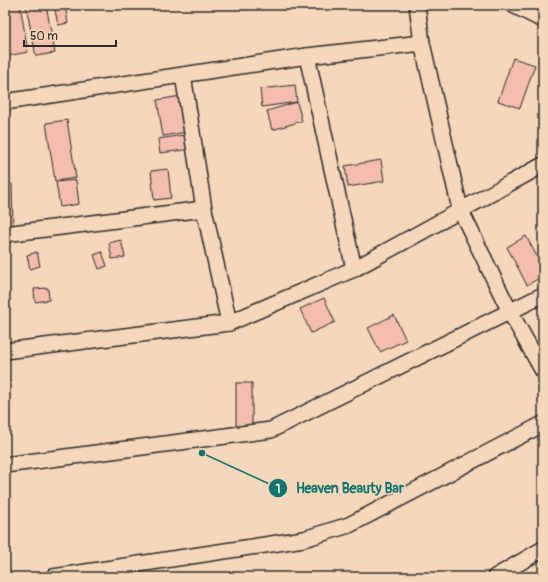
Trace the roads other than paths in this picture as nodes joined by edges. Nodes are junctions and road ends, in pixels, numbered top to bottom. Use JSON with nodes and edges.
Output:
{"nodes":[{"id":1,"x":417,"y":5,"type":"edge"},
{"id":2,"x":513,"y":5,"type":"edge"},
{"id":3,"x":543,"y":20,"type":"edge"},
{"id":4,"x":422,"y":43,"type":"junction"},
{"id":5,"x":307,"y":56,"type":"junction"},
{"id":6,"x":183,"y":75,"type":"junction"},
{"id":7,"x":5,"y":102,"type":"edge"},
{"id":8,"x":543,"y":165,"type":"edge"},
{"id":9,"x":204,"y":208,"type":"junction"},
{"id":10,"x":460,"y":209,"type":"junction"},
{"id":11,"x":5,"y":234,"type":"edge"},
{"id":12,"x":354,"y":269,"type":"junction"},
{"id":13,"x":543,"y":295,"type":"edge"},
{"id":14,"x":510,"y":312,"type":"junction"},
{"id":15,"x":229,"y":323,"type":"junction"},
{"id":16,"x":5,"y":351,"type":"edge"},
{"id":17,"x":543,"y":371,"type":"edge"},
{"id":18,"x":543,"y":424,"type":"edge"},
{"id":19,"x":5,"y":465,"type":"edge"},
{"id":20,"x":543,"y":549,"type":"edge"},
{"id":21,"x":53,"y":577,"type":"edge"},
{"id":22,"x":496,"y":577,"type":"edge"}],
"edges":[{"from":1,"to":4,"type":"street"},
{"from":2,"to":3,"type":"street"},
{"from":4,"to":5,"type":"street"},
{"from":4,"to":10,"type":"street"},
{"from":5,"to":6,"type":"street"},
{"from":5,"to":12,"type":"street"},
{"from":6,"to":7,"type":"street"},
{"from":6,"to":9,"type":"street"},
{"from":8,"to":10,"type":"street"},
{"from":9,"to":11,"type":"street"},
{"from":9,"to":15,"type":"street"},
{"from":10,"to":12,"type":"street"},
{"from":10,"to":14,"type":"street"},
{"from":12,"to":15,"type":"street"},
{"from":13,"to":14,"type":"street"},
{"from":14,"to":17,"type":"street"},
{"from":14,"to":19,"type":"street"},
{"from":15,"to":16,"type":"street"},
{"from":18,"to":21,"type":"street"},
{"from":20,"to":22,"type":"street"}]}
